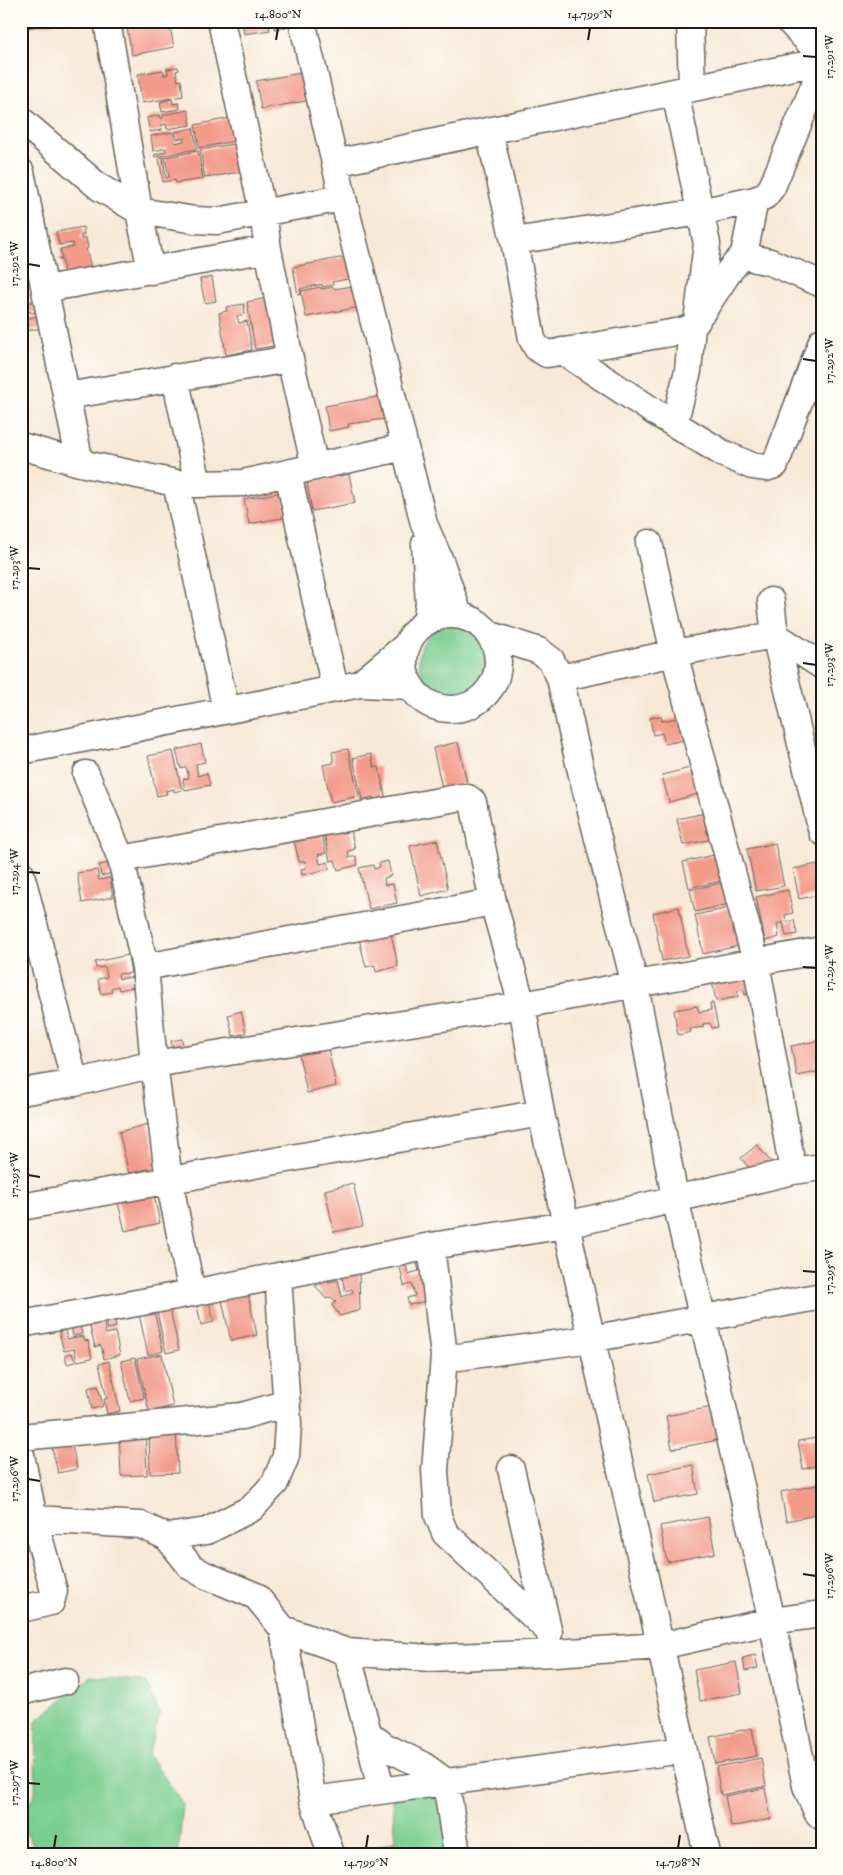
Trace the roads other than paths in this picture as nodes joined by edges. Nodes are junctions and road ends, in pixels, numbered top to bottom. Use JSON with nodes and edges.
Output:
{"nodes":[{"id":1,"x":107,"y":21,"type":"edge"},
{"id":2,"x":221,"y":21,"type":"edge"},
{"id":3,"x":302,"y":21,"type":"edge"},
{"id":4,"x":690,"y":21,"type":"edge"},
{"id":5,"x":789,"y":21,"type":"edge"},
{"id":6,"x":822,"y":56,"type":"edge"},
{"id":7,"x":822,"y":60,"type":"edge"},
{"id":8,"x":822,"y":67,"type":"edge"},
{"id":9,"x":683,"y":90,"type":"junction"},
{"id":10,"x":21,"y":120,"type":"edge"},
{"id":11,"x":489,"y":131,"type":"junction"},
{"id":12,"x":334,"y":163,"type":"junction"},
{"id":13,"x":22,"y":178,"type":"edge"},
{"id":14,"x":343,"y":198,"type":"junction"},
{"id":15,"x":755,"y":200,"type":"junction"},
{"id":16,"x":139,"y":211,"type":"junction"},
{"id":17,"x":700,"y":212,"type":"junction"},
{"id":18,"x":263,"y":213,"type":"junction"},
{"id":19,"x":514,"y":241,"type":"junction"},
{"id":20,"x":268,"y":249,"type":"junction"},
{"id":21,"x":744,"y":254,"type":"junction"},
{"id":22,"x":152,"y":271,"type":"junction"},
{"id":23,"x":822,"y":284,"type":"edge"},
{"id":24,"x":45,"y":289,"type":"junction"},
{"id":25,"x":694,"y":324,"type":"junction"},
{"id":26,"x":822,"y":341,"type":"edge"},
{"id":27,"x":562,"y":351,"type":"junction"},
{"id":28,"x":290,"y":359,"type":"junction"},
{"id":29,"x":175,"y":377,"type":"junction"},
{"id":30,"x":66,"y":396,"type":"junction"},
{"id":31,"x":674,"y":424,"type":"junction"},
{"id":32,"x":21,"y":446,"type":"edge"},
{"id":33,"x":404,"y":447,"type":"junction"},
{"id":34,"x":80,"y":463,"type":"junction"},
{"id":35,"x":315,"y":467,"type":"junction"},
{"id":36,"x":288,"y":473,"type":"junction"},
{"id":37,"x":187,"y":483,"type":"junction"},
{"id":38,"x":424,"y":524,"type":"junction"},
{"id":39,"x":649,"y":543,"type":"dead end"},
{"id":40,"x":771,"y":602,"type":"dead end"},
{"id":41,"x":459,"y":615,"type":"junction"},
{"id":42,"x":426,"y":622,"type":"junction"},
{"id":43,"x":488,"y":634,"type":"junction"},
{"id":44,"x":775,"y":635,"type":"junction"},
{"id":45,"x":408,"y":644,"type":"junction"},
{"id":46,"x":539,"y":651,"type":"junction"},
{"id":47,"x":674,"y":653,"type":"junction"},
{"id":48,"x":822,"y":666,"type":"edge"},
{"id":49,"x":496,"y":670,"type":"junction"},
{"id":50,"x":560,"y":678,"type":"junction"},
{"id":51,"x":360,"y":684,"type":"junction"},
{"id":52,"x":411,"y":686,"type":"junction"},
{"id":53,"x":335,"y":689,"type":"junction"},
{"id":54,"x":226,"y":710,"type":"junction"},
{"id":55,"x":21,"y":751,"type":"edge"},
{"id":56,"x":86,"y":774,"type":"dead end"},
{"id":57,"x":822,"y":832,"type":"edge"},
{"id":58,"x":121,"y":858,"type":"junction"},
{"id":59,"x":21,"y":874,"type":"edge"},
{"id":60,"x":493,"y":902,"type":"junction"},
{"id":61,"x":822,"y":950,"type":"edge"},
{"id":62,"x":756,"y":962,"type":"junction"},
{"id":63,"x":145,"y":967,"type":"junction"},
{"id":64,"x":635,"y":985,"type":"junction"},
{"id":65,"x":522,"y":1005,"type":"junction"},
{"id":66,"x":154,"y":1064,"type":"junction"},
{"id":67,"x":75,"y":1083,"type":"junction"},
{"id":68,"x":21,"y":1092,"type":"edge"},
{"id":69,"x":541,"y":1113,"type":"junction"},
{"id":70,"x":822,"y":1167,"type":"edge"},
{"id":71,"x":793,"y":1171,"type":"junction"},
{"id":72,"x":169,"y":1180,"type":"junction"},
{"id":73,"x":675,"y":1198,"type":"junction"},
{"id":74,"x":21,"y":1207,"type":"edge"},
{"id":75,"x":566,"y":1225,"type":"junction"},
{"id":76,"x":431,"y":1246,"type":"junction"},
{"id":77,"x":278,"y":1276,"type":"junction"},
{"id":78,"x":192,"y":1293,"type":"junction"},
{"id":79,"x":821,"y":1301,"type":"edge"},
{"id":80,"x":702,"y":1318,"type":"junction"},
{"id":81,"x":21,"y":1324,"type":"edge"},
{"id":82,"x":591,"y":1339,"type":"junction"},
{"id":83,"x":444,"y":1356,"type":"junction"},
{"id":84,"x":287,"y":1403,"type":"junction"},
{"id":85,"x":21,"y":1437,"type":"edge"},
{"id":86,"x":21,"y":1455,"type":"edge"},
{"id":87,"x":511,"y":1469,"type":"dead end"},
{"id":88,"x":34,"y":1519,"type":"junction"},
{"id":89,"x":166,"y":1537,"type":"junction"},
{"id":90,"x":21,"y":1609,"type":"edge"},
{"id":91,"x":822,"y":1614,"type":"edge"},
{"id":92,"x":772,"y":1621,"type":"junction"},
{"id":93,"x":283,"y":1629,"type":"junction"},
{"id":94,"x":552,"y":1642,"type":"junction"},
{"id":95,"x":660,"y":1646,"type":"junction"},
{"id":96,"x":346,"y":1652,"type":"junction"},
{"id":97,"x":65,"y":1681,"type":"dead end"},
{"id":98,"x":21,"y":1692,"type":"edge"},
{"id":99,"x":368,"y":1733,"type":"junction"},
{"id":100,"x":683,"y":1750,"type":"junction"},
{"id":101,"x":446,"y":1782,"type":"junction"},
{"id":102,"x":381,"y":1790,"type":"junction"},
{"id":103,"x":313,"y":1800,"type":"junction"},
{"id":104,"x":822,"y":1817,"type":"edge"},
{"id":105,"x":331,"y":1854,"type":"edge"},
{"id":106,"x":456,"y":1854,"type":"edge"},
{"id":107,"x":707,"y":1854,"type":"edge"}],
"edges":[{"from":1,"to":16,"type":"street"},
{"from":2,"to":18,"type":"street"},
{"from":3,"to":12,"type":"street"},
{"from":4,"to":9,"type":"street"},
{"from":5,"to":6,"type":"street"},
{"from":7,"to":9,"type":"street"},
{"from":8,"to":15,"type":"street"},
{"from":9,"to":11,"type":"street"},
{"from":9,"to":17,"type":"street"},
{"from":10,"to":16,"type":"street"},
{"from":11,"to":12,"type":"street"},
{"from":11,"to":19,"type":"street"},
{"from":12,"to":14,"type":"street"},
{"from":13,"to":24,"type":"street"},
{"from":14,"to":18,"type":"street"},
{"from":14,"to":33,"type":"street"},
{"from":15,"to":17,"type":"street"},
{"from":15,"to":21,"type":"street"},
{"from":16,"to":18,"type":"street"},
{"from":16,"to":22,"type":"street"},
{"from":17,"to":19,"type":"street"},
{"from":17,"to":25,"type":"street"},
{"from":18,"to":20,"type":"street"},
{"from":19,"to":27,"type":"street"},
{"from":20,"to":22,"type":"street"},
{"from":20,"to":28,"type":"street"},
{"from":21,"to":23,"type":"street"},
{"from":21,"to":25,"type":"street"},
{"from":22,"to":24,"type":"street"},
{"from":24,"to":30,"type":"street"},
{"from":25,"to":27,"type":"street"},
{"from":25,"to":31,"type":"street"},
{"from":26,"to":31,"type":"street"},
{"from":27,"to":31,"type":"street"},
{"from":28,"to":29,"type":"street"},
{"from":28,"to":35,"type":"street"},
{"from":29,"to":30,"type":"street"},
{"from":29,"to":37,"type":"street"},
{"from":30,"to":34,"type":"street"},
{"from":32,"to":34,"type":"street"},
{"from":33,"to":35,"type":"street"},
{"from":33,"to":38,"type":"street"},
{"from":34,"to":37,"type":"street"},
{"from":35,"to":36,"type":"street"},
{"from":36,"to":37,"type":"street"},
{"from":36,"to":53,"type":"street"},
{"from":37,"to":54,"type":"street"},
{"from":38,"to":41,"type":"street"},
{"from":38,"to":42,"type":"street"},
{"from":39,"to":47,"type":"street"},
{"from":40,"to":44,"type":"street"},
{"from":41,"to":42,"type":"street"},
{"from":41,"to":43,"type":"street"},
{"from":42,"to":45,"type":"street"},
{"from":43,"to":46,"type":"street"},
{"from":43,"to":49,"type":"street"},
{"from":44,"to":47,"type":"street"},
{"from":44,"to":48,"type":"street"},
{"from":44,"to":57,"type":"street"},
{"from":45,"to":51,"type":"street"},
{"from":45,"to":52,"type":"street"},
{"from":46,"to":49,"type":"street"},
{"from":46,"to":50,"type":"street"},
{"from":47,"to":50,"type":"street"},
{"from":47,"to":62,"type":"street"},
{"from":49,"to":52,"type":"street"},
{"from":50,"to":64,"type":"street"},
{"from":51,"to":52,"type":"street"},
{"from":51,"to":53,"type":"street"},
{"from":53,"to":54,"type":"street"},
{"from":54,"to":55,"type":"street"},
{"from":56,"to":58,"type":"street"},
{"from":58,"to":60,"type":"street"},
{"from":58,"to":63,"type":"street"},
{"from":59,"to":67,"type":"street"},
{"from":60,"to":63,"type":"street"},
{"from":60,"to":65,"type":"street"},
{"from":61,"to":62,"type":"street"},
{"from":62,"to":64,"type":"street"},
{"from":62,"to":71,"type":"street"},
{"from":63,"to":66,"type":"street"},
{"from":64,"to":65,"type":"street"},
{"from":64,"to":73,"type":"street"},
{"from":65,"to":66,"type":"street"},
{"from":65,"to":69,"type":"street"},
{"from":66,"to":67,"type":"street"},
{"from":66,"to":72,"type":"street"},
{"from":67,"to":68,"type":"street"},
{"from":69,"to":72,"type":"street"},
{"from":69,"to":75,"type":"street"},
{"from":70,"to":71,"type":"street"},
{"from":71,"to":73,"type":"street"},
{"from":72,"to":74,"type":"street"},
{"from":72,"to":78,"type":"street"},
{"from":73,"to":75,"type":"street"},
{"from":73,"to":80,"type":"street"},
{"from":75,"to":76,"type":"street"},
{"from":75,"to":82,"type":"street"},
{"from":76,"to":77,"type":"street"},
{"from":76,"to":83,"type":"street"},
{"from":77,"to":78,"type":"street"},
{"from":77,"to":84,"type":"street"},
{"from":78,"to":81,"type":"street"},
{"from":79,"to":80,"type":"street"},
{"from":80,"to":82,"type":"street"},
{"from":80,"to":92,"type":"street"},
{"from":82,"to":83,"type":"street"},
{"from":82,"to":95,"type":"street"},
{"from":83,"to":94,"type":"street"},
{"from":84,"to":85,"type":"street"},
{"from":84,"to":89,"type":"street"},
{"from":86,"to":88,"type":"street"},
{"from":87,"to":94,"type":"street"},
{"from":88,"to":89,"type":"street"},
{"from":88,"to":90,"type":"street"},
{"from":89,"to":93,"type":"street"},
{"from":91,"to":92,"type":"street"},
{"from":92,"to":95,"type":"street"},
{"from":92,"to":104,"type":"street"},
{"from":93,"to":96,"type":"street"},
{"from":93,"to":103,"type":"street"},
{"from":94,"to":95,"type":"street"},
{"from":94,"to":96,"type":"street"},
{"from":95,"to":100,"type":"street"},
{"from":96,"to":99,"type":"street"},
{"from":97,"to":98,"type":"street"},
{"from":99,"to":101,"type":"street"},
{"from":99,"to":102,"type":"street"},
{"from":100,"to":101,"type":"street"},
{"from":100,"to":107,"type":"street"},
{"from":101,"to":102,"type":"street"},
{"from":101,"to":106,"type":"street"},
{"from":102,"to":103,"type":"street"},
{"from":103,"to":105,"type":"street"}]}
